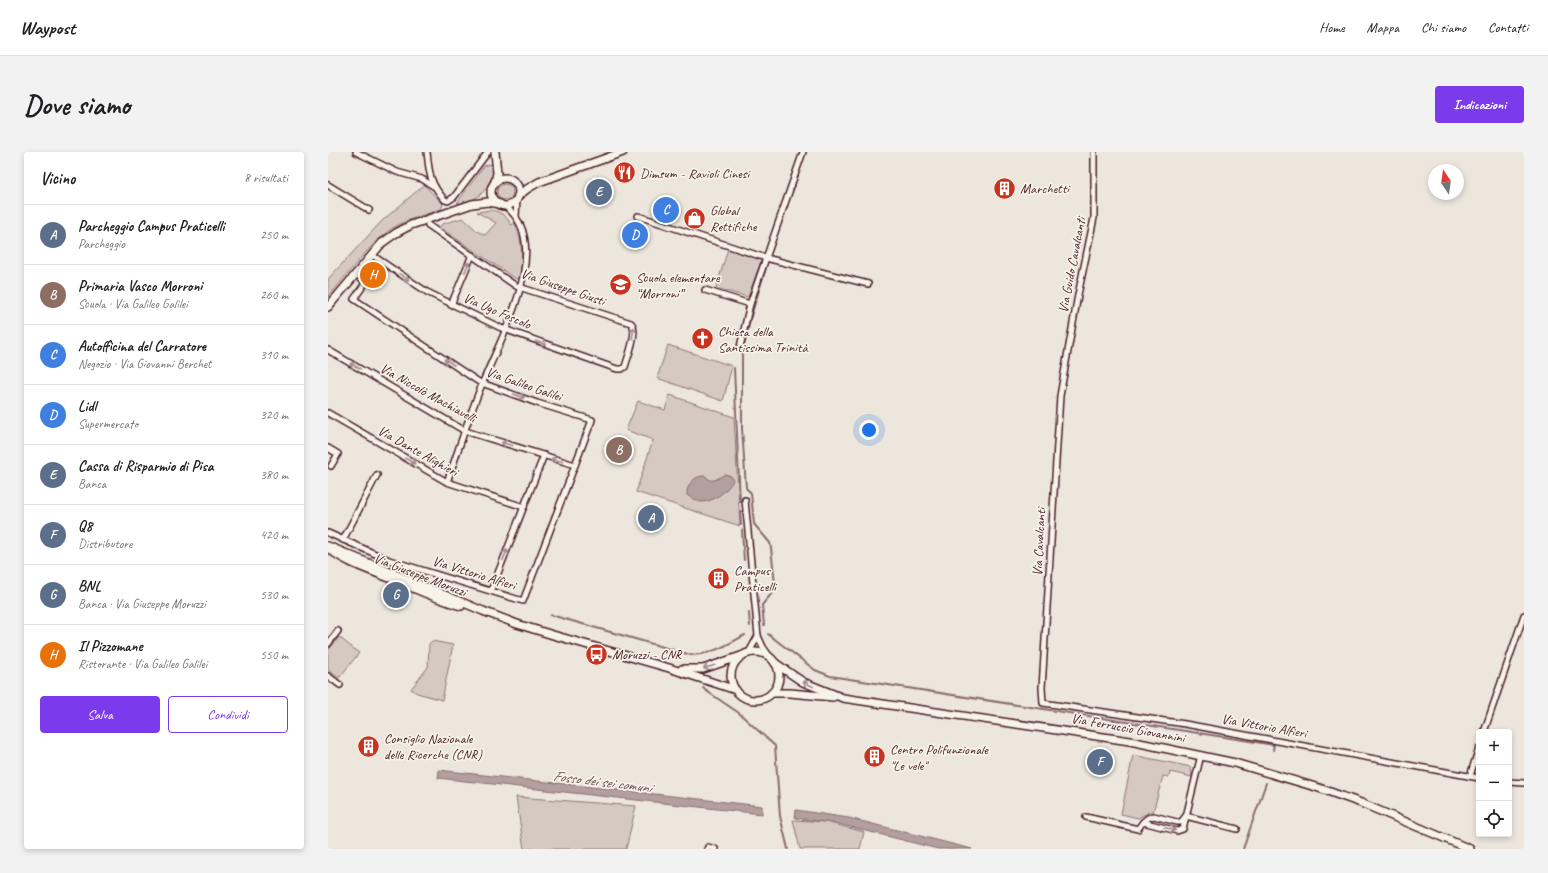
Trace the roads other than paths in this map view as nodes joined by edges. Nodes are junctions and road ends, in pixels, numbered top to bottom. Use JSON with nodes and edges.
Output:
{"nodes":[{"id":1,"x":356,"y":152,"type":"edge"},
{"id":2,"x":427,"y":152,"type":"edge"},
{"id":3,"x":488,"y":152,"type":"edge"},
{"id":4,"x":623,"y":152,"type":"edge"},
{"id":5,"x":803,"y":152,"type":"edge"},
{"id":6,"x":1094,"y":152,"type":"edge"},
{"id":7,"x":495,"y":155,"type":"edge"},
{"id":8,"x":602,"y":156,"type":"edge"},
{"id":9,"x":482,"y":159,"type":"junction"},
{"id":10,"x":429,"y":174,"type":"junction"},
{"id":11,"x":422,"y":179,"type":"junction"},
{"id":12,"x":512,"y":181,"type":"junction"},
{"id":13,"x":495,"y":182,"type":"junction"},
{"id":14,"x":540,"y":182,"type":"junction"},
{"id":15,"x":328,"y":185,"type":"edge"},
{"id":16,"x":433,"y":186,"type":"junction"},
{"id":17,"x":492,"y":190,"type":"junction"},
{"id":18,"x":517,"y":197,"type":"junction"},
{"id":19,"x":472,"y":204,"type":"junction"},
{"id":20,"x":501,"y":205,"type":"junction"},
{"id":21,"x":369,"y":210,"type":"dead end"},
{"id":22,"x":638,"y":216,"type":"dead end"},
{"id":23,"x":516,"y":218,"type":"junction"},
{"id":24,"x":428,"y":225,"type":"dead end"},
{"id":25,"x":372,"y":255,"type":"junction"},
{"id":26,"x":472,"y":256,"type":"junction"},
{"id":27,"x":766,"y":258,"type":"junction"},
{"id":28,"x":356,"y":274,"type":"junction"},
{"id":29,"x":868,"y":284,"type":"dead end"},
{"id":30,"x":522,"y":288,"type":"junction"},
{"id":31,"x":705,"y":290,"type":"dead end"},
{"id":32,"x":750,"y":304,"type":"junction"},
{"id":33,"x":451,"y":305,"type":"junction"},
{"id":34,"x":328,"y":307,"type":"edge"},
{"id":35,"x":504,"y":330,"type":"junction"},
{"id":36,"x":740,"y":347,"type":"dead end"},
{"id":37,"x":328,"y":350,"type":"edge"},
{"id":38,"x":622,"y":370,"type":"joint"},
{"id":39,"x":1062,"y":382,"type":"joint"},
{"id":40,"x":482,"y":383,"type":"junction"},
{"id":41,"x":328,"y":413,"type":"edge"},
{"id":42,"x":465,"y":431,"type":"junction"},
{"id":43,"x":328,"y":448,"type":"edge"},
{"id":44,"x":544,"y":455,"type":"junction"},
{"id":45,"x":575,"y":465,"type":"junction"},
{"id":46,"x":331,"y":466,"type":"dead end"},
{"id":47,"x":377,"y":475,"type":"dead end"},
{"id":48,"x":447,"y":482,"type":"junction"},
{"id":49,"x":745,"y":500,"type":"dead end"},
{"id":50,"x":524,"y":507,"type":"junction"},
{"id":51,"x":328,"y":533,"type":"edge"},
{"id":52,"x":343,"y":540,"type":"junction"},
{"id":53,"x":328,"y":546,"type":"edge"},
{"id":54,"x":491,"y":591,"type":"junction"},
{"id":55,"x":1524,"y":615,"type":"edge"},
{"id":56,"x":338,"y":631,"type":"dead end"},
{"id":57,"x":758,"y":636,"type":"junction"},
{"id":58,"x":328,"y":644,"type":"edge"},
{"id":59,"x":747,"y":654,"type":"junction"},
{"id":60,"x":773,"y":660,"type":"junction"},
{"id":61,"x":670,"y":668,"type":"junction"},
{"id":62,"x":328,"y":676,"type":"edge"},
{"id":63,"x":340,"y":685,"type":"dead end"},
{"id":64,"x":736,"y":690,"type":"junction"},
{"id":65,"x":772,"y":693,"type":"junction"},
{"id":66,"x":843,"y":698,"type":"junction"},
{"id":67,"x":1043,"y":703,"type":"joint"},
{"id":68,"x":1485,"y":729,"type":"edge"},
{"id":69,"x":1201,"y":755,"type":"junction"},
{"id":70,"x":1476,"y":757,"type":"edge"},
{"id":71,"x":1470,"y":776,"type":"junction"},
{"id":72,"x":1476,"y":777,"type":"edge"},
{"id":73,"x":1512,"y":782,"type":"edge"},
{"id":74,"x":1524,"y":783,"type":"edge"},
{"id":75,"x":1186,"y":816,"type":"junction"},
{"id":76,"x":1086,"y":817,"type":"dead end"},
{"id":77,"x":1143,"y":822,"type":"junction"},
{"id":78,"x":1237,"y":829,"type":"dead end"},
{"id":79,"x":707,"y":849,"type":"edge"},
{"id":80,"x":715,"y":849,"type":"edge"},
{"id":81,"x":1470,"y":849,"type":"edge"}],
"edges":[{"from":1,"to":11,"type":"street"},
{"from":2,"to":10,"type":"street"},
{"from":3,"to":9,"type":"street"},
{"from":4,"to":8,"type":"main road"},
{"from":5,"to":27,"type":"street"},
{"from":6,"to":39,"type":"street","name":"Via Guido Cavalcanti"},
{"from":7,"to":9,"type":"street"},
{"from":7,"to":12,"type":"main road"},
{"from":7,"to":13,"type":"main road"},
{"from":8,"to":14,"type":"main road"},
{"from":9,"to":16,"type":"street"},
{"from":10,"to":11,"type":"street"},
{"from":10,"to":16,"type":"street"},
{"from":11,"to":16,"type":"street"},
{"from":12,"to":13,"type":"main road"},
{"from":12,"to":14,"type":"main road"},
{"from":12,"to":18,"type":"main road"},
{"from":13,"to":17,"type":"main road"},
{"from":14,"to":18,"type":"main road"},
{"from":15,"to":21,"type":"street"},
{"from":17,"to":19,"type":"main road"},
{"from":17,"to":20,"type":"main road"},
{"from":18,"to":20,"type":"main road"},
{"from":18,"to":23,"type":"street"},
{"from":19,"to":20,"type":"main road"},
{"from":19,"to":25,"type":"main road"},
{"from":20,"to":23,"type":"street"},
{"from":22,"to":27,"type":"street"},
{"from":23,"to":30,"type":"street"},
{"from":24,"to":26,"type":"street","name":"Via Giuseppe Giusti"},
{"from":25,"to":28,"type":"main road"},
{"from":25,"to":33,"type":"street","name":"Via Ugo Foscolo","one_way":true},
{"from":26,"to":30,"type":"street","name":"Via Giuseppe Giusti"},
{"from":33,"to":26,"type":"street","one_way":true},
{"from":27,"to":29,"type":"street"},
{"from":27,"to":32,"type":"street"},
{"from":28,"to":34,"type":"main road"},
{"from":40,"to":28,"type":"street","name":"Via Galileo Galilei","one_way":true},
{"from":30,"to":35,"type":"street"},
{"from":38,"to":30,"type":"street","name":"Via Giuseppe Giusti","one_way":true},
{"from":31,"to":32,"type":"street"},
{"from":32,"to":36,"type":"street"},
{"from":33,"to":35,"type":"street","name":"Via Ugo Foscolo"},
{"from":35,"to":38,"type":"street","name":"Via Ugo Foscolo","one_way":true},
{"from":35,"to":40,"type":"street"},
{"from":42,"to":37,"type":"street","name":"Via Niccolò Machiavelli","one_way":true},
{"from":39,"to":67,"type":"street","name":"Via Cavalcanti"},
{"from":40,"to":42,"type":"street"},
{"from":40,"to":45,"type":"street","name":"Via Galileo Galilei","one_way":true},
{"from":41,"to":48,"type":"street","name":"Via Dante Alighieri","one_way":true},
{"from":44,"to":42,"type":"street","name":"Via Niccolò Machiavelli","one_way":true},
{"from":42,"to":48,"type":"street"},
{"from":43,"to":46,"type":"street"},
{"from":45,"to":44,"type":"street","one_way":true},
{"from":44,"to":50,"type":"street"},
{"from":45,"to":54,"type":"street","name":"Via Vittorio Alfieri"},
{"from":47,"to":52,"type":"street"},
{"from":48,"to":50,"type":"street","name":"Via Dante Alighieri"},
{"from":49,"to":57,"type":"street"},
{"from":54,"to":50,"type":"street","one_way":true},
{"from":51,"to":52,"type":"street","name":"Via Vittorio Alfieri"},
{"from":52,"to":54,"type":"street","name":"Via Vittorio Alfieri"},
{"from":53,"to":61,"type":"main road","name":"Via Giuseppe Moruzzi"},
{"from":55,"to":68,"type":"street"},
{"from":56,"to":58,"type":"street"},
{"from":57,"to":59,"type":"street"},
{"from":57,"to":60,"type":"street"},
{"from":59,"to":60,"type":"main road"},
{"from":59,"to":61,"type":"main road","name":"Via Giuseppe Moruzzi","one_way":true},
{"from":59,"to":64,"type":"main road"},
{"from":60,"to":65,"type":"main road"},
{"from":66,"to":60,"type":"main road","name":"Via Ferruccio Giovannini","one_way":true},
{"from":61,"to":64,"type":"main road","name":"Via Giuseppe Moruzzi"},
{"from":62,"to":63,"type":"street"},
{"from":64,"to":65,"type":"main road"},
{"from":65,"to":66,"type":"main road"},
{"from":66,"to":69,"type":"main road","name":"Via Ferruccio Giovannini"},
{"from":67,"to":71,"type":"street","name":"Via Vittorio Alfieri"},
{"from":69,"to":75,"type":"street"},
{"from":69,"to":81,"type":"main road","name":"Via Ferruccio Giovannini"},
{"from":70,"to":71,"type":"street"},
{"from":71,"to":72,"type":"street","name":"Via Vittorio Alfieri"},
{"from":73,"to":74,"type":"street"},
{"from":75,"to":77,"type":"street"},
{"from":77,"to":75,"type":"street","one_way":true},
{"from":75,"to":78,"type":"street"},
{"from":76,"to":77,"type":"street"},
{"from":79,"to":80,"type":"street"}]}
